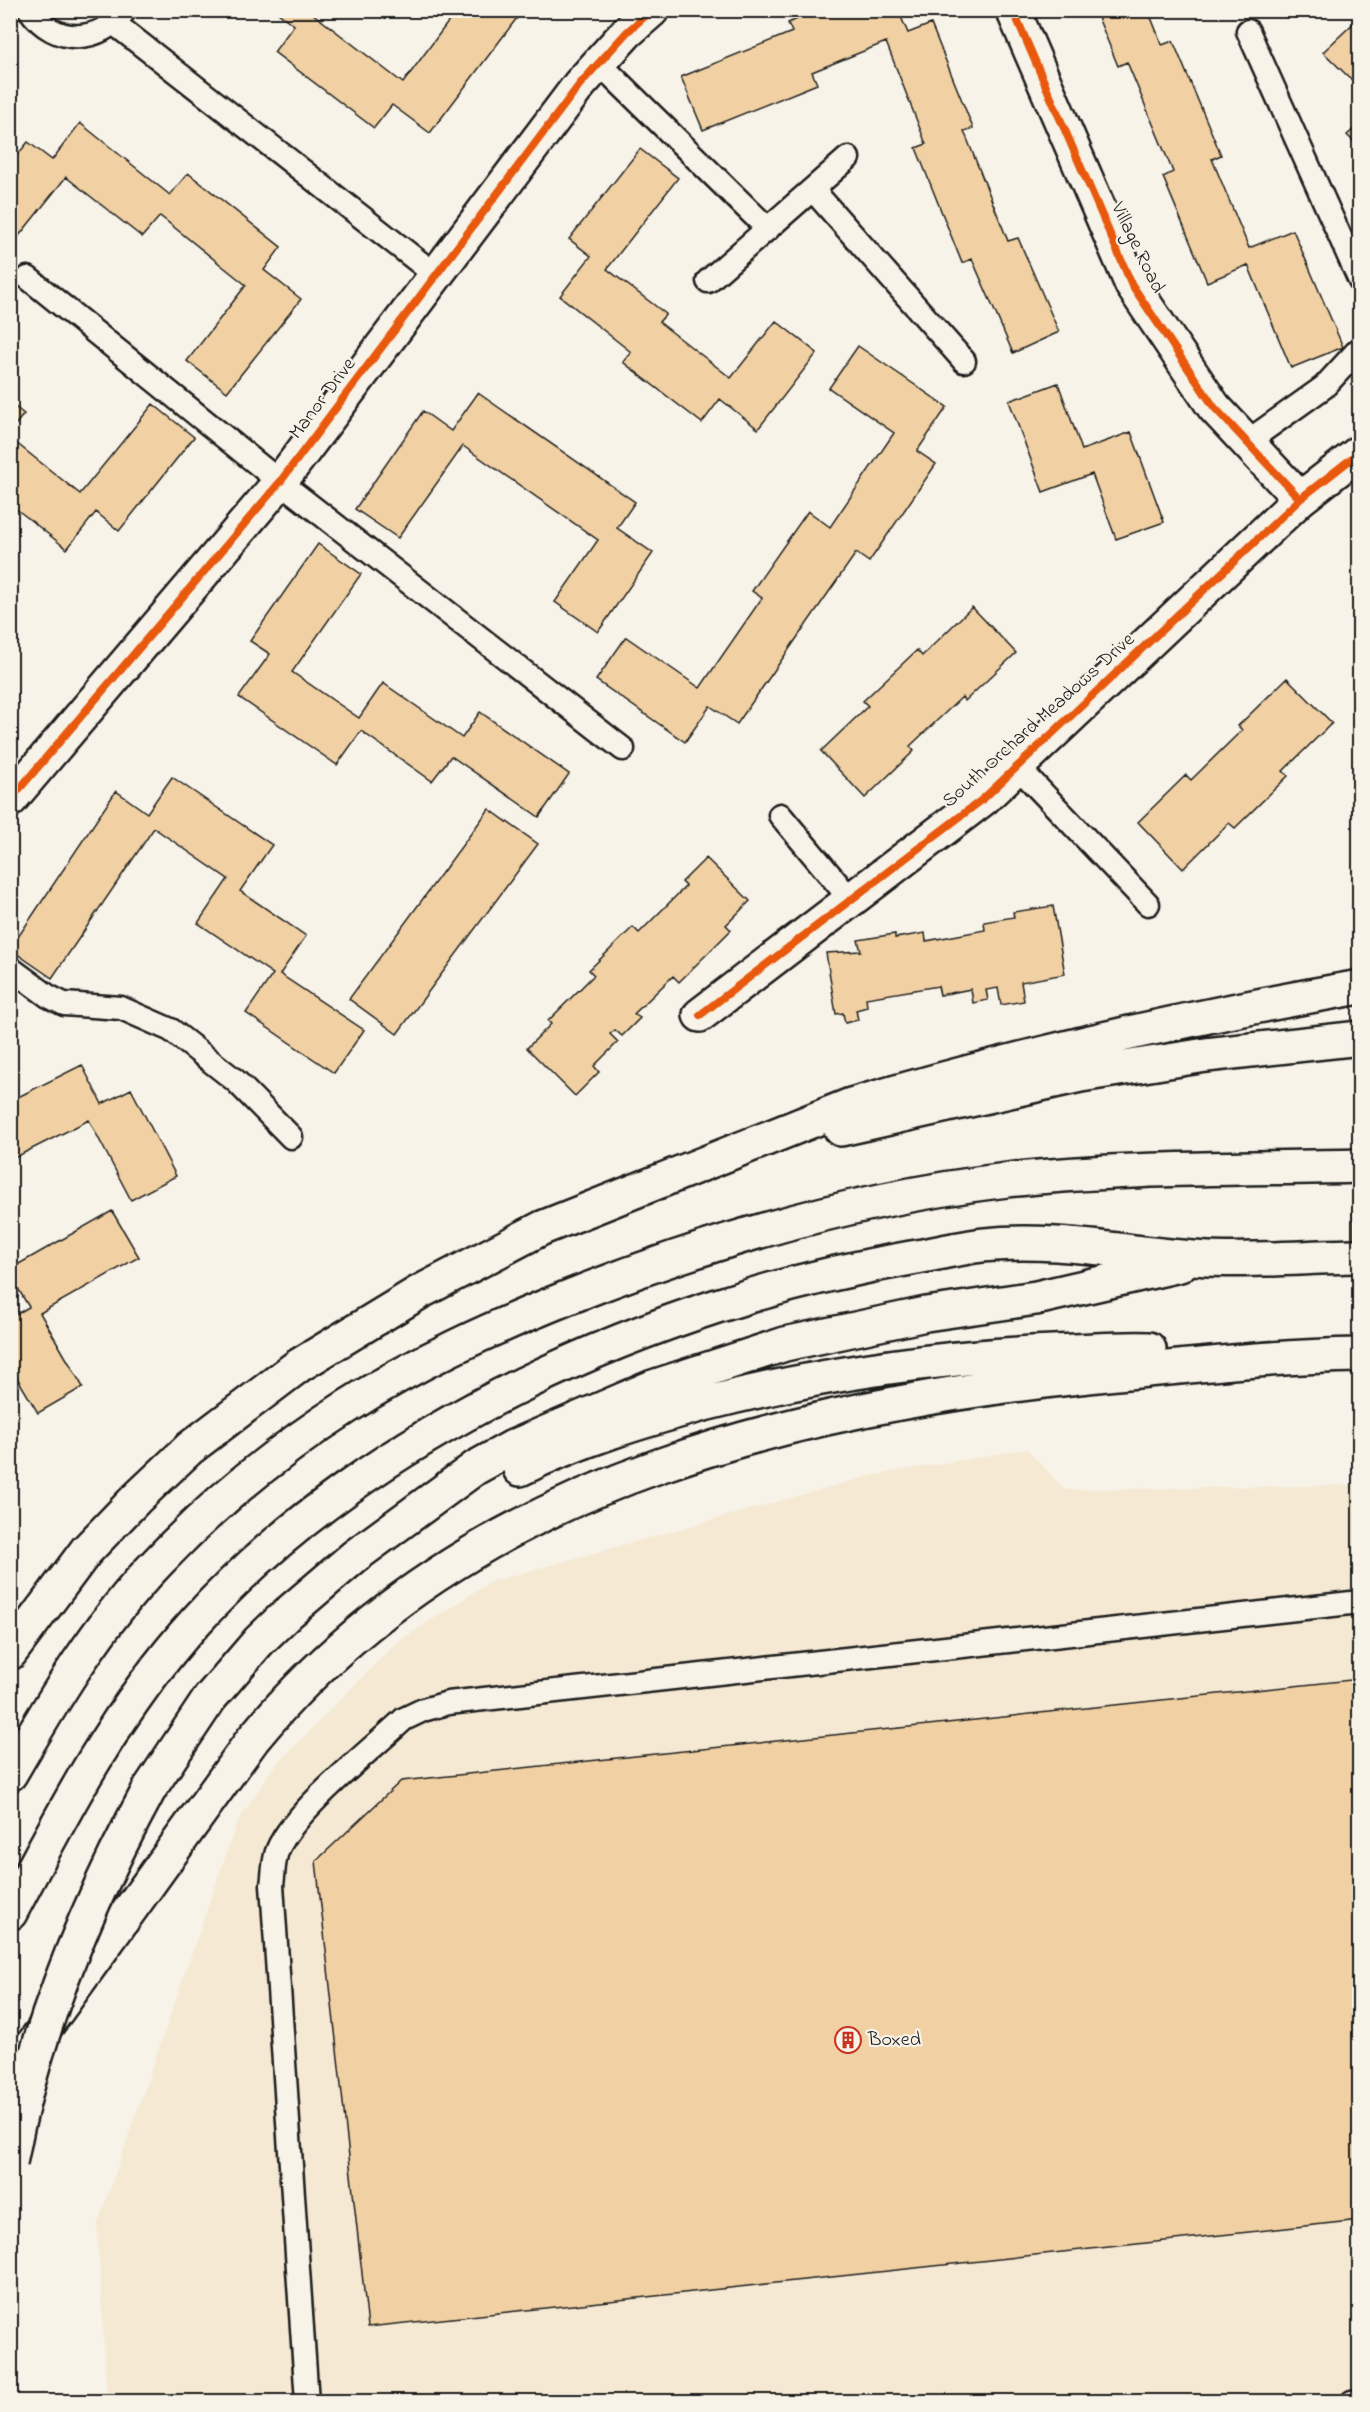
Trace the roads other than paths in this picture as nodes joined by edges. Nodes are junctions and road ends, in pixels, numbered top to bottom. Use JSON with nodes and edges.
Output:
{"nodes":[{"id":1,"x":30,"y":10,"type":"edge"},
{"id":2,"x":652,"y":10,"type":"edge"},
{"id":3,"x":1013,"y":10,"type":"edge"},
{"id":4,"x":120,"y":17,"type":"edge"},
{"id":5,"x":1248,"y":31,"type":"dead end"},
{"id":6,"x":599,"y":63,"type":"junction"},
{"id":7,"x":848,"y":158,"type":"dead end"},
{"id":8,"x":813,"y":190,"type":"junction"},
{"id":9,"x":768,"y":229,"type":"junction"},
{"id":10,"x":437,"y":276,"type":"junction"},
{"id":11,"x":28,"y":278,"type":"dead end"},
{"id":12,"x":1359,"y":280,"type":"edge"},
{"id":13,"x":708,"y":281,"type":"dead end"},
{"id":14,"x":1359,"y":348,"type":"edge"},
{"id":15,"x":964,"y":361,"type":"dead end"},
{"id":16,"x":1247,"y":442,"type":"junction"},
{"id":17,"x":1359,"y":452,"type":"edge"},
{"id":18,"x":280,"y":482,"type":"junction"},
{"id":19,"x":1300,"y":499,"type":"junction"},
{"id":20,"x":623,"y":749,"type":"dead end"},
{"id":21,"x":1017,"y":767,"type":"junction"},
{"id":22,"x":10,"y":801,"type":"edge"},
{"id":23,"x":780,"y":815,"type":"dead end"},
{"id":24,"x":851,"y":900,"type":"junction"},
{"id":25,"x":1148,"y":904,"type":"dead end"},
{"id":26,"x":10,"y":968,"type":"edge"},
{"id":27,"x":1359,"y":987,"type":"edge"},
{"id":28,"x":700,"y":1015,"type":"dead end"},
{"id":29,"x":1359,"y":1038,"type":"edge"},
{"id":30,"x":291,"y":1137,"type":"dead end"},
{"id":31,"x":739,"y":1151,"type":"junction"},
{"id":32,"x":1359,"y":1166,"type":"edge"},
{"id":33,"x":1354,"y":1256,"type":"dead end"},
{"id":34,"x":1211,"y":1259,"type":"junction"},
{"id":35,"x":1359,"y":1355,"type":"edge"},
{"id":36,"x":1279,"y":1357,"type":"junction"},
{"id":37,"x":384,"y":1536,"type":"junction"},
{"id":38,"x":1359,"y":1602,"type":"edge"},
{"id":39,"x":10,"y":1653,"type":"edge"},
{"id":40,"x":10,"y":1774,"type":"edge"},
{"id":41,"x":10,"y":1913,"type":"edge"},
{"id":42,"x":10,"y":2076,"type":"edge"},
{"id":43,"x":10,"y":2163,"type":"edge"},
{"id":44,"x":1359,"y":2401,"type":"edge"},
{"id":45,"x":307,"y":2402,"type":"edge"},
{"id":46,"x":1352,"y":2402,"type":"edge"}],
"edges":[{"from":1,"to":4,"type":"lane"},
{"from":2,"to":6,"type":"main road","name":"Manor Drive"},
{"from":3,"to":16,"type":"main road","name":"Village Road"},
{"from":4,"to":10,"type":"lane"},
{"from":5,"to":12,"type":"lane"},
{"from":6,"to":9,"type":"lane"},
{"from":6,"to":10,"type":"main road","name":"Manor Drive"},
{"from":7,"to":8,"type":"lane"},
{"from":8,"to":9,"type":"lane"},
{"from":8,"to":15,"type":"lane"},
{"from":9,"to":13,"type":"lane"},
{"from":10,"to":18,"type":"main road","name":"Manor Drive"},
{"from":11,"to":18,"type":"lane"},
{"from":14,"to":16,"type":"lane"},
{"from":16,"to":19,"type":"main road","name":"Village Road"},
{"from":17,"to":19,"type":"main road","name":"South Orchard Meadows Drive"},
{"from":18,"to":20,"type":"lane"},
{"from":18,"to":22,"type":"main road","name":"Manor Drive"},
{"from":19,"to":21,"type":"main road","name":"South Orchard Meadows Drive"},
{"from":21,"to":24,"type":"main road","name":"South Orchard Meadows Drive"},
{"from":21,"to":25,"type":"lane"},
{"from":23,"to":24,"type":"lane"},
{"from":24,"to":28,"type":"main road","name":"South Orchard Meadows Drive"},
{"from":26,"to":30,"type":"lane"},
{"from":27,"to":31,"type":"main road"},
{"from":29,"to":31,"type":"main road"},
{"from":31,"to":39,"type":"main road"},
{"from":32,"to":40,"type":"main road"},
{"from":33,"to":34,"type":"main road"},
{"from":34,"to":37,"type":"main road"},
{"from":34,"to":41,"type":"main road"},
{"from":35,"to":36,"type":"main road"},
{"from":36,"to":37,"type":"main road"},
{"from":36,"to":42,"type":"main road"},
{"from":37,"to":43,"type":"main road","bridge":true},
{"from":38,"to":45,"type":"lane"},
{"from":44,"to":46,"type":"lane"}]}
